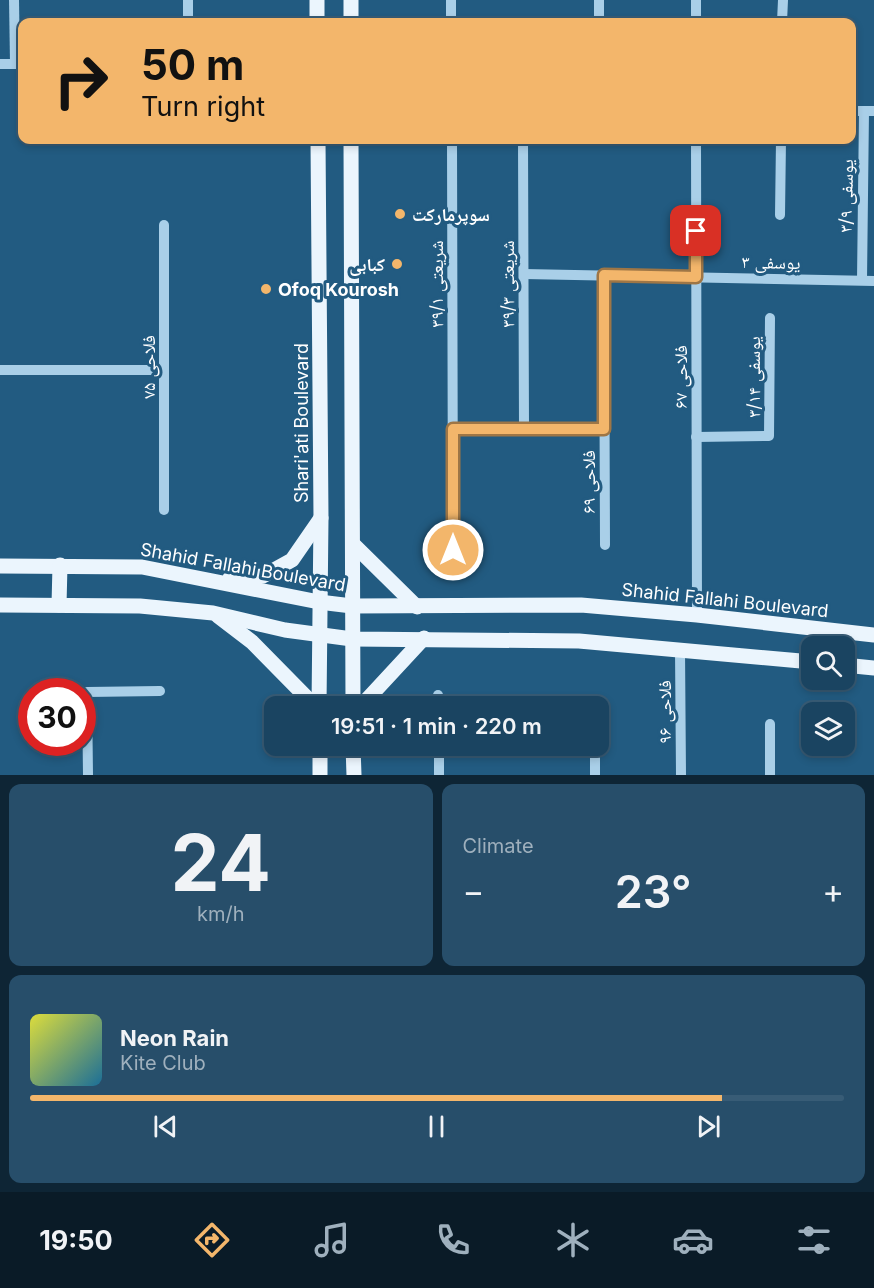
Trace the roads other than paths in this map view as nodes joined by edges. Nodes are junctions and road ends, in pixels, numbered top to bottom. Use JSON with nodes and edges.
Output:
{"nodes":[{"id":1,"x":14,"y":0,"type":"edge"},
{"id":2,"x":188,"y":0,"type":"edge"},
{"id":3,"x":317,"y":0,"type":"edge"},
{"id":4,"x":351,"y":0,"type":"edge"},
{"id":5,"x":451,"y":0,"type":"edge"},
{"id":6,"x":599,"y":0,"type":"edge"},
{"id":7,"x":696,"y":0,"type":"edge"},
{"id":8,"x":783,"y":0,"type":"edge"},
{"id":9,"x":189,"y":18,"type":"edge"},
{"id":10,"x":317,"y":18,"type":"edge"},
{"id":11,"x":351,"y":18,"type":"edge"},
{"id":12,"x":451,"y":18,"type":"edge"},
{"id":13,"x":599,"y":18,"type":"edge"},
{"id":14,"x":696,"y":18,"type":"edge"},
{"id":15,"x":782,"y":18,"type":"edge"},
{"id":16,"x":18,"y":51,"type":"edge"},
{"id":17,"x":0,"y":64,"type":"edge"},
{"id":18,"x":18,"y":64,"type":"edge"},
{"id":19,"x":863,"y":111,"type":"edge"},
{"id":20,"x":318,"y":144,"type":"edge"},
{"id":21,"x":351,"y":144,"type":"edge"},
{"id":22,"x":452,"y":144,"type":"edge"},
{"id":23,"x":523,"y":144,"type":"edge"},
{"id":24,"x":696,"y":144,"type":"edge"},
{"id":25,"x":781,"y":144,"type":"edge"},
{"id":26,"x":780,"y":215,"type":"dead end"},
{"id":27,"x":164,"y":225,"type":"dead end"},
{"id":28,"x":524,"y":274,"type":"junction"},
{"id":29,"x":604,"y":275,"type":"junction"},
{"id":30,"x":696,"y":277,"type":"junction"},
{"id":31,"x":862,"y":280,"type":"junction"},
{"id":32,"x":874,"y":281,"type":"edge"},
{"id":33,"x":770,"y":318,"type":"dead end"},
{"id":34,"x":0,"y":370,"type":"edge"},
{"id":35,"x":164,"y":370,"type":"junction"},
{"id":36,"x":453,"y":429,"type":"junction"},
{"id":37,"x":525,"y":429,"type":"junction"},
{"id":38,"x":604,"y":429,"type":"junction"},
{"id":39,"x":696,"y":437,"type":"junction"},
{"id":40,"x":164,"y":510,"type":"dead end"},
{"id":41,"x":321,"y":518,"type":"junction"},
{"id":42,"x":353,"y":544,"type":"junction"},
{"id":43,"x":605,"y":545,"type":"dead end"},
{"id":44,"x":453,"y":550,"type":"dead end"},
{"id":45,"x":60,"y":565,"type":"junction"},
{"id":46,"x":0,"y":566,"type":"edge"},
{"id":47,"x":210,"y":579,"type":"junction"},
{"id":48,"x":319,"y":602,"type":"junction"},
{"id":49,"x":0,"y":605,"type":"edge"},
{"id":50,"x":59,"y":605,"type":"junction"},
{"id":51,"x":352,"y":606,"type":"junction"},
{"id":52,"x":417,"y":607,"type":"junction"},
{"id":53,"x":213,"y":613,"type":"junction"},
{"id":54,"x":697,"y":615,"type":"junction"},
{"id":55,"x":319,"y":635,"type":"junction"},
{"id":56,"x":874,"y":635,"type":"edge"},
{"id":57,"x":424,"y":638,"type":"junction"},
{"id":58,"x":352,"y":639,"type":"junction"},
{"id":59,"x":680,"y":650,"type":"junction"},
{"id":60,"x":801,"y":661,"type":"edge"},
{"id":61,"x":855,"y":666,"type":"edge"},
{"id":62,"x":874,"y":668,"type":"edge"},
{"id":63,"x":160,"y":691,"type":"dead end"},
{"id":64,"x":307,"y":696,"type":"edge"},
{"id":65,"x":317,"y":696,"type":"edge"},
{"id":66,"x":353,"y":696,"type":"edge"},
{"id":67,"x":370,"y":696,"type":"edge"},
{"id":68,"x":770,"y":724,"type":"dead end"},
{"id":69,"x":320,"y":756,"type":"edge"},
{"id":70,"x":353,"y":756,"type":"edge"},
{"id":71,"x":439,"y":756,"type":"edge"},
{"id":72,"x":595,"y":756,"type":"edge"},
{"id":73,"x":88,"y":775,"type":"edge"},
{"id":74,"x":320,"y":775,"type":"edge"},
{"id":75,"x":354,"y":775,"type":"edge"},
{"id":76,"x":439,"y":775,"type":"edge"},
{"id":77,"x":595,"y":775,"type":"edge"},
{"id":78,"x":681,"y":775,"type":"edge"},
{"id":79,"x":770,"y":775,"type":"edge"}],
"edges":[{"from":1,"to":16,"type":"street"},
{"from":2,"to":9,"type":"street"},
{"from":3,"to":10,"type":"main road"},
{"from":4,"to":11,"type":"main road"},
{"from":5,"to":12,"type":"street"},
{"from":6,"to":13,"type":"street"},
{"from":7,"to":14,"type":"street"},
{"from":8,"to":15,"type":"street"},
{"from":17,"to":18,"type":"street"},
{"from":19,"to":31,"type":"street","name":"یوسفی ۳/۹"},
{"from":20,"to":41,"type":"main road","name":"Shari'ati Boulevard"},
{"from":21,"to":42,"type":"main road"},
{"from":22,"to":36,"type":"street","name":"شریعتی ۳۹/۱"},
{"from":23,"to":28,"type":"street","name":"شریعتی ۳۹/۳"},
{"from":24,"to":30,"type":"street","name":"فلاحی ۶۷"},
{"from":25,"to":26,"type":"street"},
{"from":27,"to":35,"type":"street","name":"فلاحی ۷۵"},
{"from":28,"to":29,"type":"street","name":"یوسفی ۳"},
{"from":28,"to":37,"type":"street","name":"شریعتی ۳۹/۳"},
{"from":29,"to":30,"type":"street","name":"یوسفی ۳"},
{"from":29,"to":38,"type":"street","name":"فلاحی ۶۹"},
{"from":30,"to":31,"type":"street","name":"یوسفی ۳"},
{"from":30,"to":39,"type":"street","name":"فلاحی ۶۷"},
{"from":31,"to":32,"type":"street","name":"یوسفی ۳"},
{"from":33,"to":39,"type":"street","name":"یوسفی ۳/۱۴"},
{"from":34,"to":35,"type":"street"},
{"from":35,"to":40,"type":"street","name":"فلاحی ۷۵"},
{"from":36,"to":37,"type":"street"},
{"from":36,"to":44,"type":"street","name":"شریعتی ۳۹/۱"},
{"from":37,"to":38,"type":"street"},
{"from":38,"to":43,"type":"street","name":"فلاحی ۶۹"},
{"from":39,"to":54,"type":"street","name":"فلاحی ۶۷"},
{"from":41,"to":47,"type":"main road"},
{"from":41,"to":48,"type":"main road","name":"Shari'ati Boulevard"},
{"from":42,"to":51,"type":"main road"},
{"from":42,"to":52,"type":"main road"},
{"from":45,"to":46,"type":"main road","name":"Shahid Fallahi Boulevard"},
{"from":45,"to":47,"type":"main road","name":"Shahid Fallahi Boulevard"},
{"from":45,"to":50,"type":"main road"},
{"from":47,"to":48,"type":"main road","name":"Shahid Fallahi Boulevard"},
{"from":48,"to":51,"type":"main road","name":"Shahid Fallahi Boulevard"},
{"from":48,"to":55,"type":"main road","name":"Shari'ati Boulevard"},
{"from":49,"to":50,"type":"main road"},
{"from":50,"to":53,"type":"main road"},
{"from":51,"to":52,"type":"main road","name":"Shahid Fallahi Boulevard"},
{"from":51,"to":58,"type":"main road"},
{"from":52,"to":54,"type":"main road","name":"Shahid Fallahi Boulevard"},
{"from":53,"to":55,"type":"main road"},
{"from":53,"to":64,"type":"main road"},
{"from":54,"to":56,"type":"main road","name":"Shahid Fallahi Boulevard"},
{"from":55,"to":58,"type":"main road"},
{"from":55,"to":65,"type":"main road","name":"Shari'ati Boulevard"},
{"from":57,"to":58,"type":"main road"},
{"from":57,"to":59,"type":"main road"},
{"from":57,"to":67,"type":"main road"},
{"from":58,"to":66,"type":"main road"},
{"from":59,"to":60,"type":"main road"},
{"from":59,"to":78,"type":"street","name":"فلاحی ۹۶"},
{"from":61,"to":62,"type":"main road"},
{"from":63,"to":73,"type":"street"},
{"from":68,"to":79,"type":"street"},
{"from":69,"to":74,"type":"main road"},
{"from":70,"to":75,"type":"main road"},
{"from":71,"to":76,"type":"street"},
{"from":72,"to":77,"type":"street"}]}
